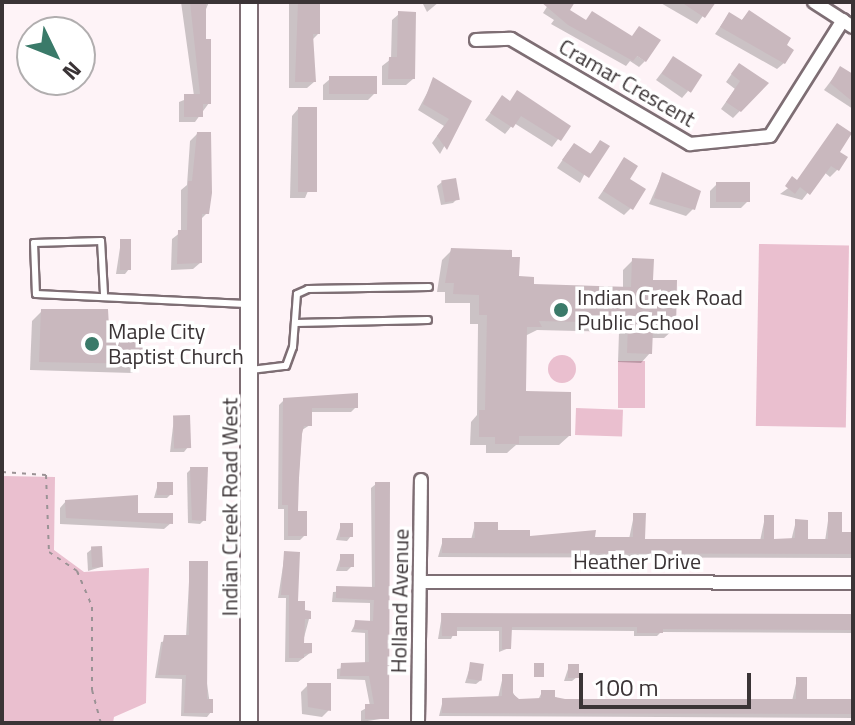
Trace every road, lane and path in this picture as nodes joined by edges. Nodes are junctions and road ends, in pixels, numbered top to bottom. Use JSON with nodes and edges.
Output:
{"nodes":[{"id":1,"x":249,"y":2,"type":"edge"},
{"id":2,"x":814,"y":2,"type":"edge"},
{"id":3,"x":848,"y":24,"type":"edge"},
{"id":4,"x":476,"y":40,"type":"dead end"},
{"id":5,"x":429,"y":287,"type":"dead end"},
{"id":6,"x":104,"y":294,"type":"junction"},
{"id":7,"x":250,"y":304,"type":"junction"},
{"id":8,"x":428,"y":320,"type":"dead end"},
{"id":9,"x":296,"y":323,"type":"junction"},
{"id":10,"x":251,"y":370,"type":"junction"},
{"id":11,"x":2,"y":472,"type":"edge"},
{"id":12,"x":421,"y":480,"type":"dead end"},
{"id":13,"x":420,"y":582,"type":"junction"},
{"id":14,"x":853,"y":583,"type":"edge"},
{"id":15,"x":101,"y":723,"type":"edge"},
{"id":16,"x":249,"y":723,"type":"edge"},
{"id":17,"x":418,"y":723,"type":"edge"}],
"edges":[{"from":1,"to":7,"type":"street","name":"Indian Creek Road West"},
{"from":2,"to":3,"type":"street"},
{"from":3,"to":4,"type":"street","name":"Cramar Crescent"},
{"from":5,"to":9,"type":"lane"},
{"from":6,"to":6,"type":"lane"},
{"from":6,"to":7,"type":"lane"},
{"from":7,"to":10,"type":"street","name":"Indian Creek Road West"},
{"from":8,"to":9,"type":"lane"},
{"from":9,"to":10,"type":"lane"},
{"from":10,"to":16,"type":"street","name":"Indian Creek Road West"},
{"from":11,"to":15,"type":"path"},
{"from":12,"to":13,"type":"street","name":"Holland Avenue"},
{"from":13,"to":14,"type":"street","name":"Heather Drive"},
{"from":13,"to":17,"type":"street","name":"Holland Avenue"}]}
